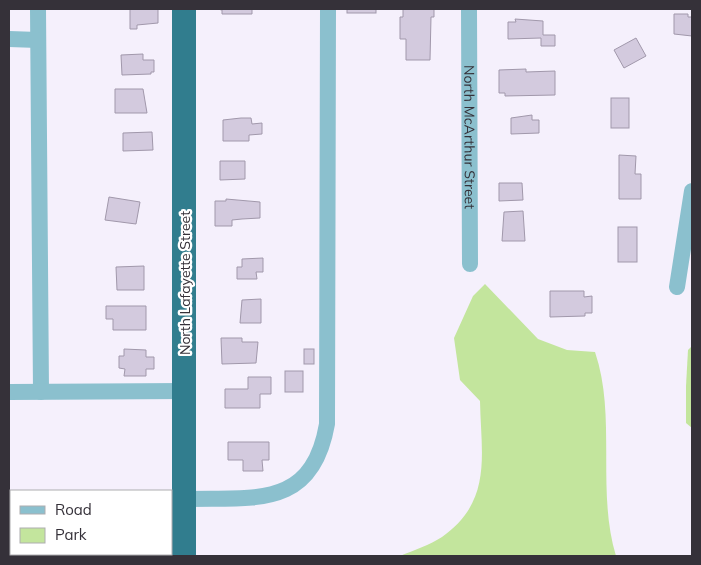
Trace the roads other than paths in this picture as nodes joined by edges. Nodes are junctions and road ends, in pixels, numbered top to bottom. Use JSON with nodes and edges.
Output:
{"nodes":[{"id":1,"x":38,"y":9,"type":"edge"},
{"id":2,"x":184,"y":9,"type":"edge"},
{"id":3,"x":328,"y":9,"type":"edge"},
{"id":4,"x":469,"y":9,"type":"edge"},
{"id":5,"x":9,"y":39,"type":"edge"},
{"id":6,"x":38,"y":40,"type":"junction"},
{"id":7,"x":692,"y":191,"type":"edge"},
{"id":8,"x":470,"y":264,"type":"dead end"},
{"id":9,"x":677,"y":287,"type":"dead end"},
{"id":10,"x":9,"y":392,"type":"edge"},
{"id":11,"x":41,"y":392,"type":"junction"},
{"id":12,"x":185,"y":392,"type":"junction"},
{"id":13,"x":185,"y":499,"type":"junction"},
{"id":14,"x":180,"y":546,"type":"edge"}],
"edges":[{"from":1,"to":6,"type":"street"},
{"from":2,"to":12,"type":"highway","name":"North Lafayette Street"},
{"from":3,"to":13,"type":"street"},
{"from":4,"to":8,"type":"street","name":"North McArthur Street"},
{"from":5,"to":6,"type":"street"},
{"from":6,"to":11,"type":"street"},
{"from":7,"to":9,"type":"street"},
{"from":10,"to":11,"type":"street"},
{"from":11,"to":12,"type":"street"},
{"from":12,"to":13,"type":"highway","name":"North Lafayette Street"},
{"from":13,"to":14,"type":"highway","name":"North Lafayette Street"}]}
